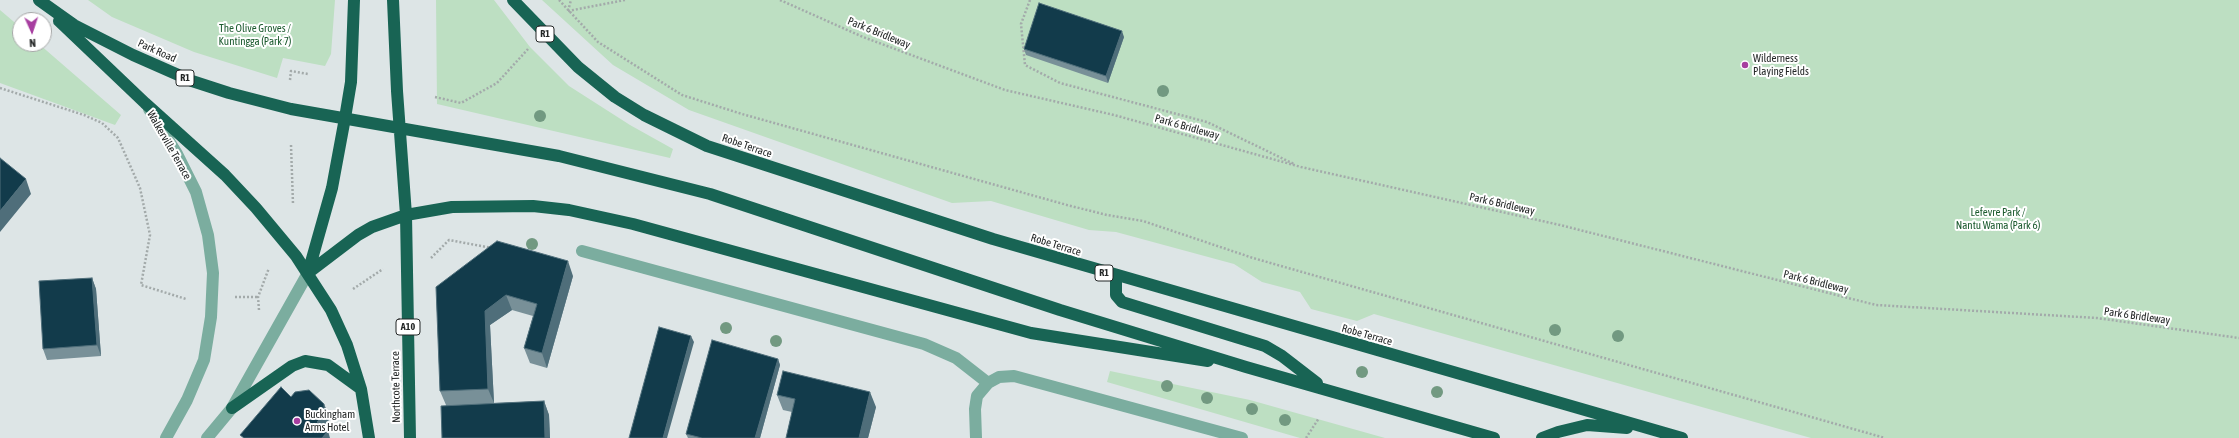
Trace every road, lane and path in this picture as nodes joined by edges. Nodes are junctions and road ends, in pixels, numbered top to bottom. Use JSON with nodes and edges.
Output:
{"nodes":[{"id":1,"x":38,"y":0,"type":"edge"},
{"id":2,"x":354,"y":0,"type":"edge"},
{"id":3,"x":393,"y":0,"type":"edge"},
{"id":4,"x":513,"y":0,"type":"edge"},
{"id":5,"x":558,"y":0,"type":"edge"},
{"id":6,"x":571,"y":0,"type":"edge"},
{"id":7,"x":625,"y":0,"type":"edge"},
{"id":8,"x":780,"y":0,"type":"edge"},
{"id":9,"x":1030,"y":0,"type":"edge"},
{"id":10,"x":568,"y":11,"type":"junction"},
{"id":11,"x":530,"y":47,"type":"dead end"},
{"id":12,"x":308,"y":74,"type":"dead end"},
{"id":13,"x":290,"y":80,"type":"dead end"},
{"id":14,"x":0,"y":88,"type":"edge"},
{"id":15,"x":436,"y":97,"type":"dead end"},
{"id":16,"x":145,"y":103,"type":"junction"},
{"id":17,"x":345,"y":118,"type":"junction"},
{"id":18,"x":399,"y":127,"type":"junction"},
{"id":19,"x":291,"y":145,"type":"dead end"},
{"id":20,"x":1301,"y":167,"type":"junction"},
{"id":21,"x":293,"y":204,"type":"dead end"},
{"id":22,"x":406,"y":215,"type":"junction"},
{"id":23,"x":494,"y":249,"type":"edge"},
{"id":24,"x":582,"y":251,"type":"dead end"},
{"id":25,"x":430,"y":258,"type":"dead end"},
{"id":26,"x":269,"y":268,"type":"dead end"},
{"id":27,"x":385,"y":268,"type":"dead end"},
{"id":28,"x":308,"y":273,"type":"junction"},
{"id":29,"x":1116,"y":276,"type":"junction"},
{"id":30,"x":353,"y":289,"type":"dead end"},
{"id":31,"x":235,"y":297,"type":"dead end"},
{"id":32,"x":186,"y":299,"type":"dead end"},
{"id":33,"x":2239,"y":338,"type":"edge"},
{"id":34,"x":1246,"y":367,"type":"junction"},
{"id":35,"x":988,"y":383,"type":"junction"},
{"id":36,"x":361,"y":389,"type":"junction"},
{"id":37,"x":1331,"y":390,"type":"junction"},
{"id":38,"x":232,"y":408,"type":"junction"},
{"id":39,"x":1319,"y":418,"type":"dead end"},
{"id":40,"x":1651,"y":429,"type":"junction"},
{"id":41,"x":166,"y":438,"type":"edge"},
{"id":42,"x":207,"y":438,"type":"edge"},
{"id":43,"x":369,"y":438,"type":"edge"},
{"id":44,"x":410,"y":438,"type":"edge"},
{"id":45,"x":976,"y":438,"type":"edge"},
{"id":46,"x":1242,"y":438,"type":"edge"},
{"id":47,"x":1306,"y":438,"type":"edge"},
{"id":48,"x":1494,"y":438,"type":"edge"},
{"id":49,"x":1542,"y":438,"type":"edge"},
{"id":50,"x":1675,"y":438,"type":"edge"},
{"id":51,"x":1682,"y":438,"type":"edge"},
{"id":52,"x":1886,"y":438,"type":"edge"}],
"edges":[{"from":1,"to":16,"type":"highway"},
{"from":1,"to":17,"type":"highway","name":"Park Road","number":"R1"},
{"from":2,"to":17,"type":"highway"},
{"from":3,"to":18,"type":"highway","name":"Northcote Terrace"},
{"from":4,"to":29,"type":"highway","name":"Robe Terrace","number":"R1"},
{"from":5,"to":10,"type":"path"},
{"from":6,"to":10,"type":"path"},
{"from":7,"to":10,"type":"path"},
{"from":8,"to":20,"type":"path","name":"Park 6 Bridleway"},
{"from":9,"to":20,"type":"path"},
{"from":10,"to":52,"type":"path"},
{"from":11,"to":15,"type":"path"},
{"from":12,"to":13,"type":"path"},
{"from":14,"to":32,"type":"path"},
{"from":16,"to":28,"type":"highway"},
{"from":16,"to":41,"type":"street","name":"Walkerville Terrace"},
{"from":17,"to":18,"type":"highway","number":"R1"},
{"from":17,"to":28,"type":"highway"},
{"from":18,"to":22,"type":"highway","name":"Northcote Terrace"},
{"from":18,"to":34,"type":"highway","number":"R1"},
{"from":19,"to":21,"type":"path"},
{"from":20,"to":33,"type":"path","name":"Park 6 Bridleway"},
{"from":22,"to":28,"type":"highway"},
{"from":22,"to":34,"type":"highway"},
{"from":22,"to":44,"type":"highway","name":"Northcote Terrace","number":"A10"},
{"from":23,"to":25,"type":"path"},
{"from":24,"to":35,"type":"street"},
{"from":26,"to":31,"type":"path"},
{"from":27,"to":30,"type":"path"},
{"from":28,"to":36,"type":"highway"},
{"from":28,"to":38,"type":"street"},
{"from":29,"to":37,"type":"highway"},
{"from":29,"to":40,"type":"highway","name":"Robe Terrace","number":"R1"},
{"from":34,"to":37,"type":"highway","number":"R1"},
{"from":35,"to":45,"type":"street"},
{"from":35,"to":46,"type":"street"},
{"from":36,"to":38,"type":"highway"},
{"from":36,"to":43,"type":"highway"},
{"from":37,"to":48,"type":"highway","number":"R1"},
{"from":38,"to":42,"type":"street"},
{"from":39,"to":47,"type":"path"},
{"from":40,"to":49,"type":"highway"},
{"from":40,"to":50,"type":"highway"},
{"from":40,"to":51,"type":"highway","name":"Robe Terrace","number":"R1"}]}
